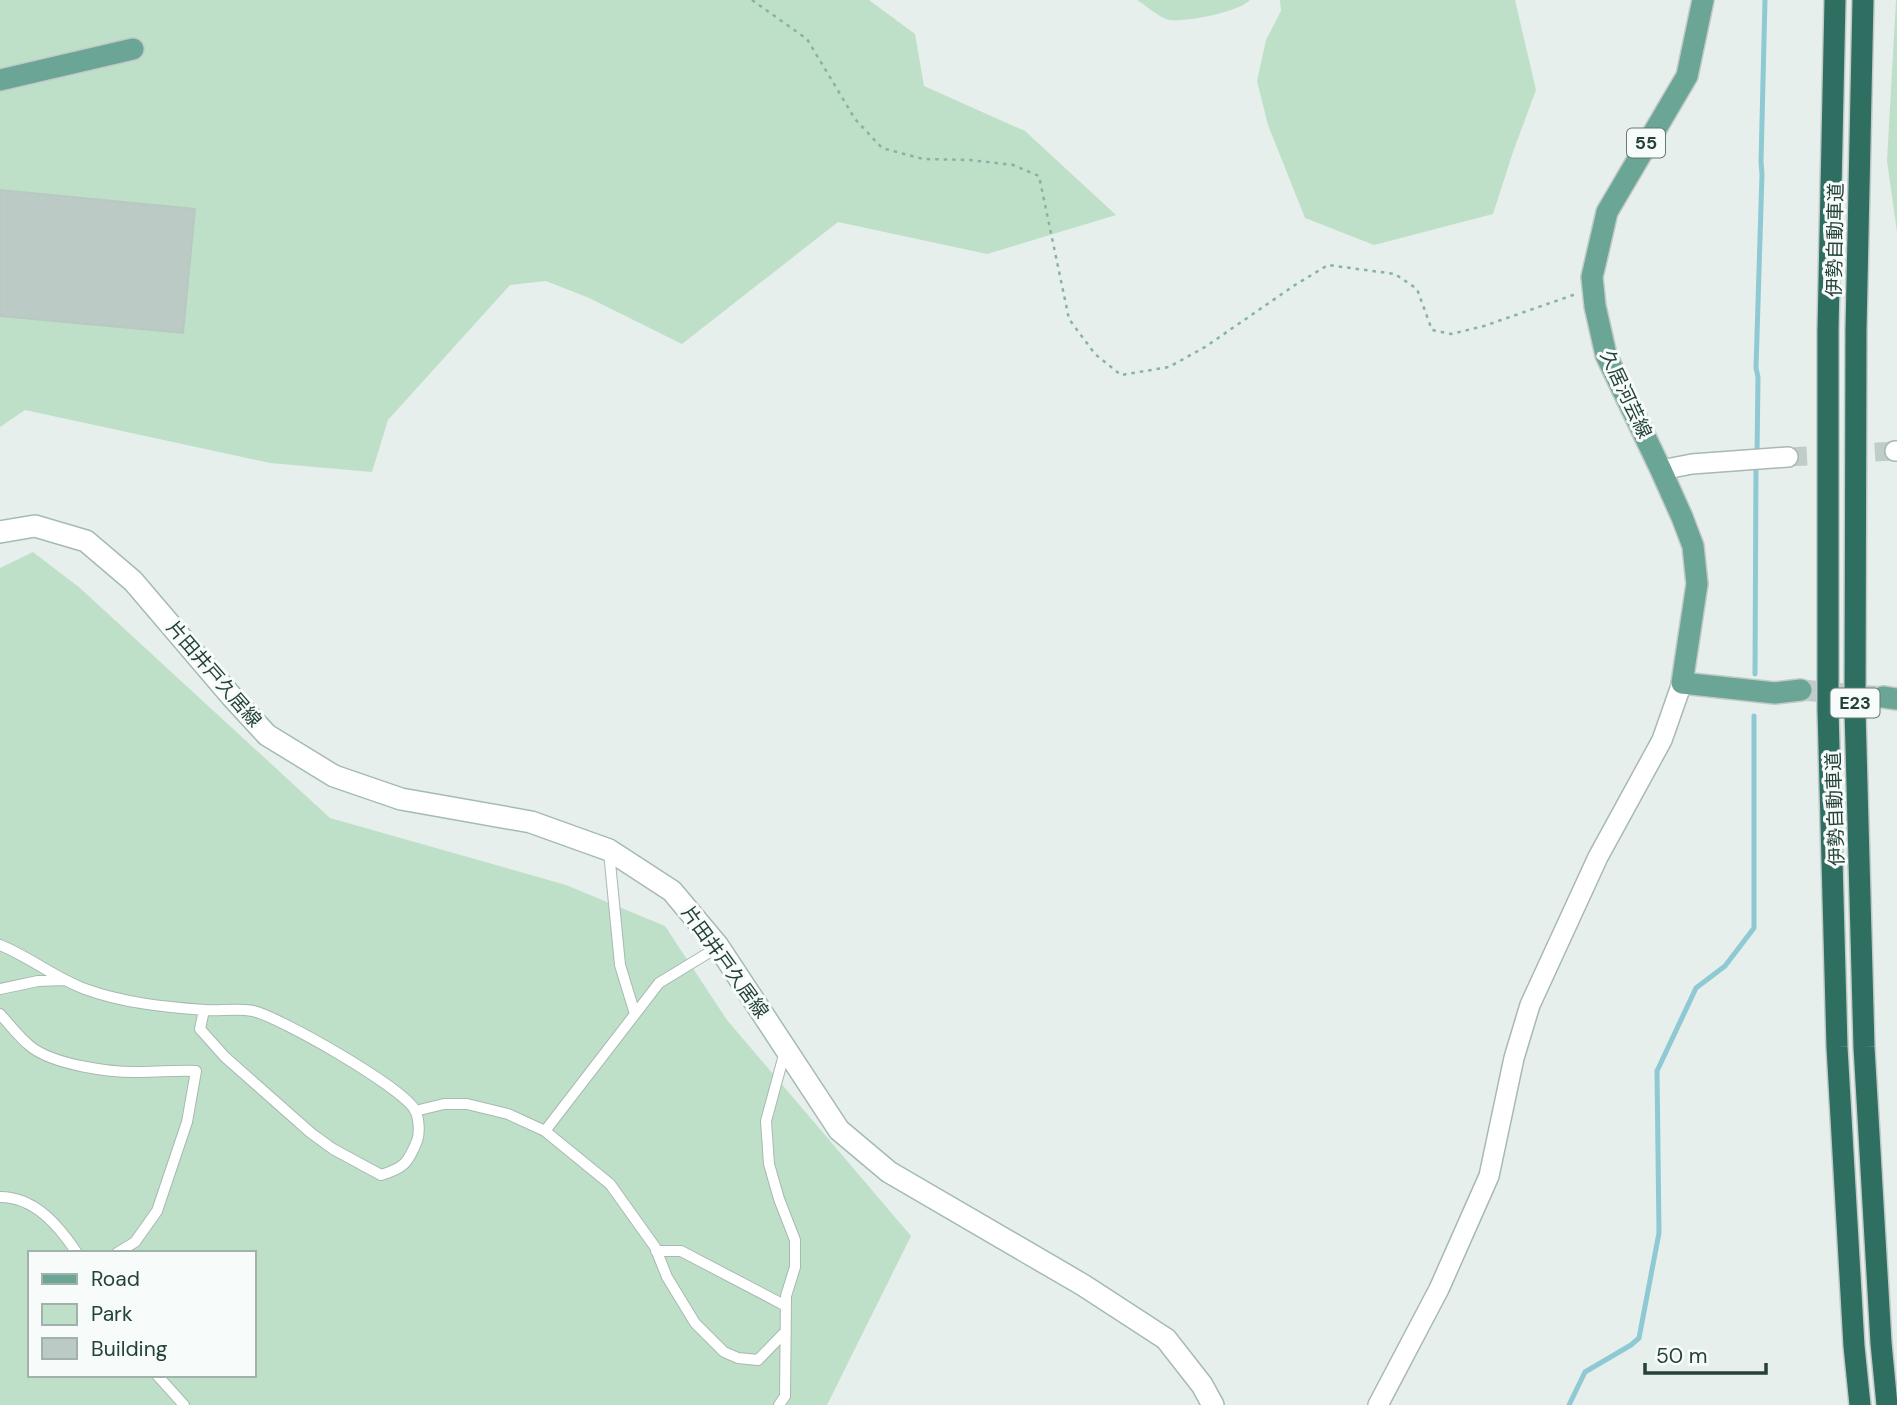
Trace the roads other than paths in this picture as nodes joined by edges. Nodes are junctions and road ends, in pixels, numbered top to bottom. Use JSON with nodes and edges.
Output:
{"nodes":[{"id":1,"x":1703,"y":0,"type":"edge"},
{"id":2,"x":1835,"y":0,"type":"edge"},
{"id":3,"x":1863,"y":0,"type":"edge"},
{"id":4,"x":133,"y":49,"type":"dead end"},
{"id":5,"x":0,"y":80,"type":"edge"},
{"id":6,"x":1788,"y":457,"type":"tunnel mouth"},
{"id":7,"x":1661,"y":470,"type":"junction"},
{"id":8,"x":0,"y":532,"type":"edge"},
{"id":9,"x":1682,"y":683,"type":"junction"},
{"id":10,"x":1801,"y":690,"type":"tunnel mouth"},
{"id":11,"x":609,"y":850,"type":"junction"},
{"id":12,"x":0,"y":945,"type":"edge"},
{"id":13,"x":719,"y":946,"type":"junction"},
{"id":14,"x":67,"y":980,"type":"junction"},
{"id":15,"x":0,"y":989,"type":"edge"},
{"id":16,"x":204,"y":1010,"type":"junction"},
{"id":17,"x":0,"y":1014,"type":"edge"},
{"id":18,"x":635,"y":1014,"type":"junction"},
{"id":19,"x":786,"y":1048,"type":"junction"},
{"id":20,"x":415,"y":1111,"type":"junction"},
{"id":21,"x":545,"y":1131,"type":"junction"},
{"id":22,"x":0,"y":1196,"type":"edge"},
{"id":23,"x":75,"y":1251,"type":"edge"},
{"id":24,"x":120,"y":1251,"type":"edge"},
{"id":25,"x":656,"y":1251,"type":"junction"},
{"id":26,"x":786,"y":1306,"type":"junction"},
{"id":27,"x":786,"y":1331,"type":"junction"},
{"id":28,"x":159,"y":1377,"type":"edge"},
{"id":29,"x":184,"y":1405,"type":"edge"},
{"id":30,"x":779,"y":1405,"type":"edge"},
{"id":31,"x":1213,"y":1405,"type":"edge"},
{"id":32,"x":1378,"y":1405,"type":"edge"},
{"id":33,"x":1860,"y":1405,"type":"edge"},
{"id":34,"x":1887,"y":1405,"type":"edge"}],
"edges":[{"from":1,"to":7,"type":"main road","name":"久居河芸線","number":"55"},
{"from":2,"to":33,"type":"highway","name":"伊勢自動車道","number":"E23"},
{"from":3,"to":34,"type":"highway","name":"伊勢自動車道","number":"E23"},
{"from":4,"to":5,"type":"main road"},
{"from":6,"to":7,"type":"street"},
{"from":7,"to":9,"type":"main road","name":"久居河芸線","number":"55"},
{"from":8,"to":11,"type":"main road","name":"片田井戸久居線"},
{"from":9,"to":10,"type":"main road"},
{"from":9,"to":32,"type":"street"},
{"from":11,"to":13,"type":"main road","name":"片田井戸久居線"},
{"from":11,"to":18,"type":"lane"},
{"from":12,"to":14,"type":"lane"},
{"from":13,"to":18,"type":"lane"},
{"from":13,"to":19,"type":"main road","name":"片田井戸久居線"},
{"from":14,"to":15,"type":"lane"},
{"from":14,"to":16,"type":"lane"},
{"from":16,"to":20,"type":"lane"},
{"from":16,"to":20,"type":"lane"},
{"from":17,"to":24,"type":"lane"},
{"from":18,"to":21,"type":"lane"},
{"from":19,"to":26,"type":"lane"},
{"from":19,"to":31,"type":"main road","name":"片田井戸久居線"},
{"from":20,"to":21,"type":"lane"},
{"from":21,"to":25,"type":"lane"},
{"from":22,"to":23,"type":"lane"},
{"from":25,"to":26,"type":"lane"},
{"from":25,"to":27,"type":"lane"},
{"from":26,"to":27,"type":"lane"},
{"from":27,"to":30,"type":"lane"},
{"from":28,"to":29,"type":"lane"}]}
